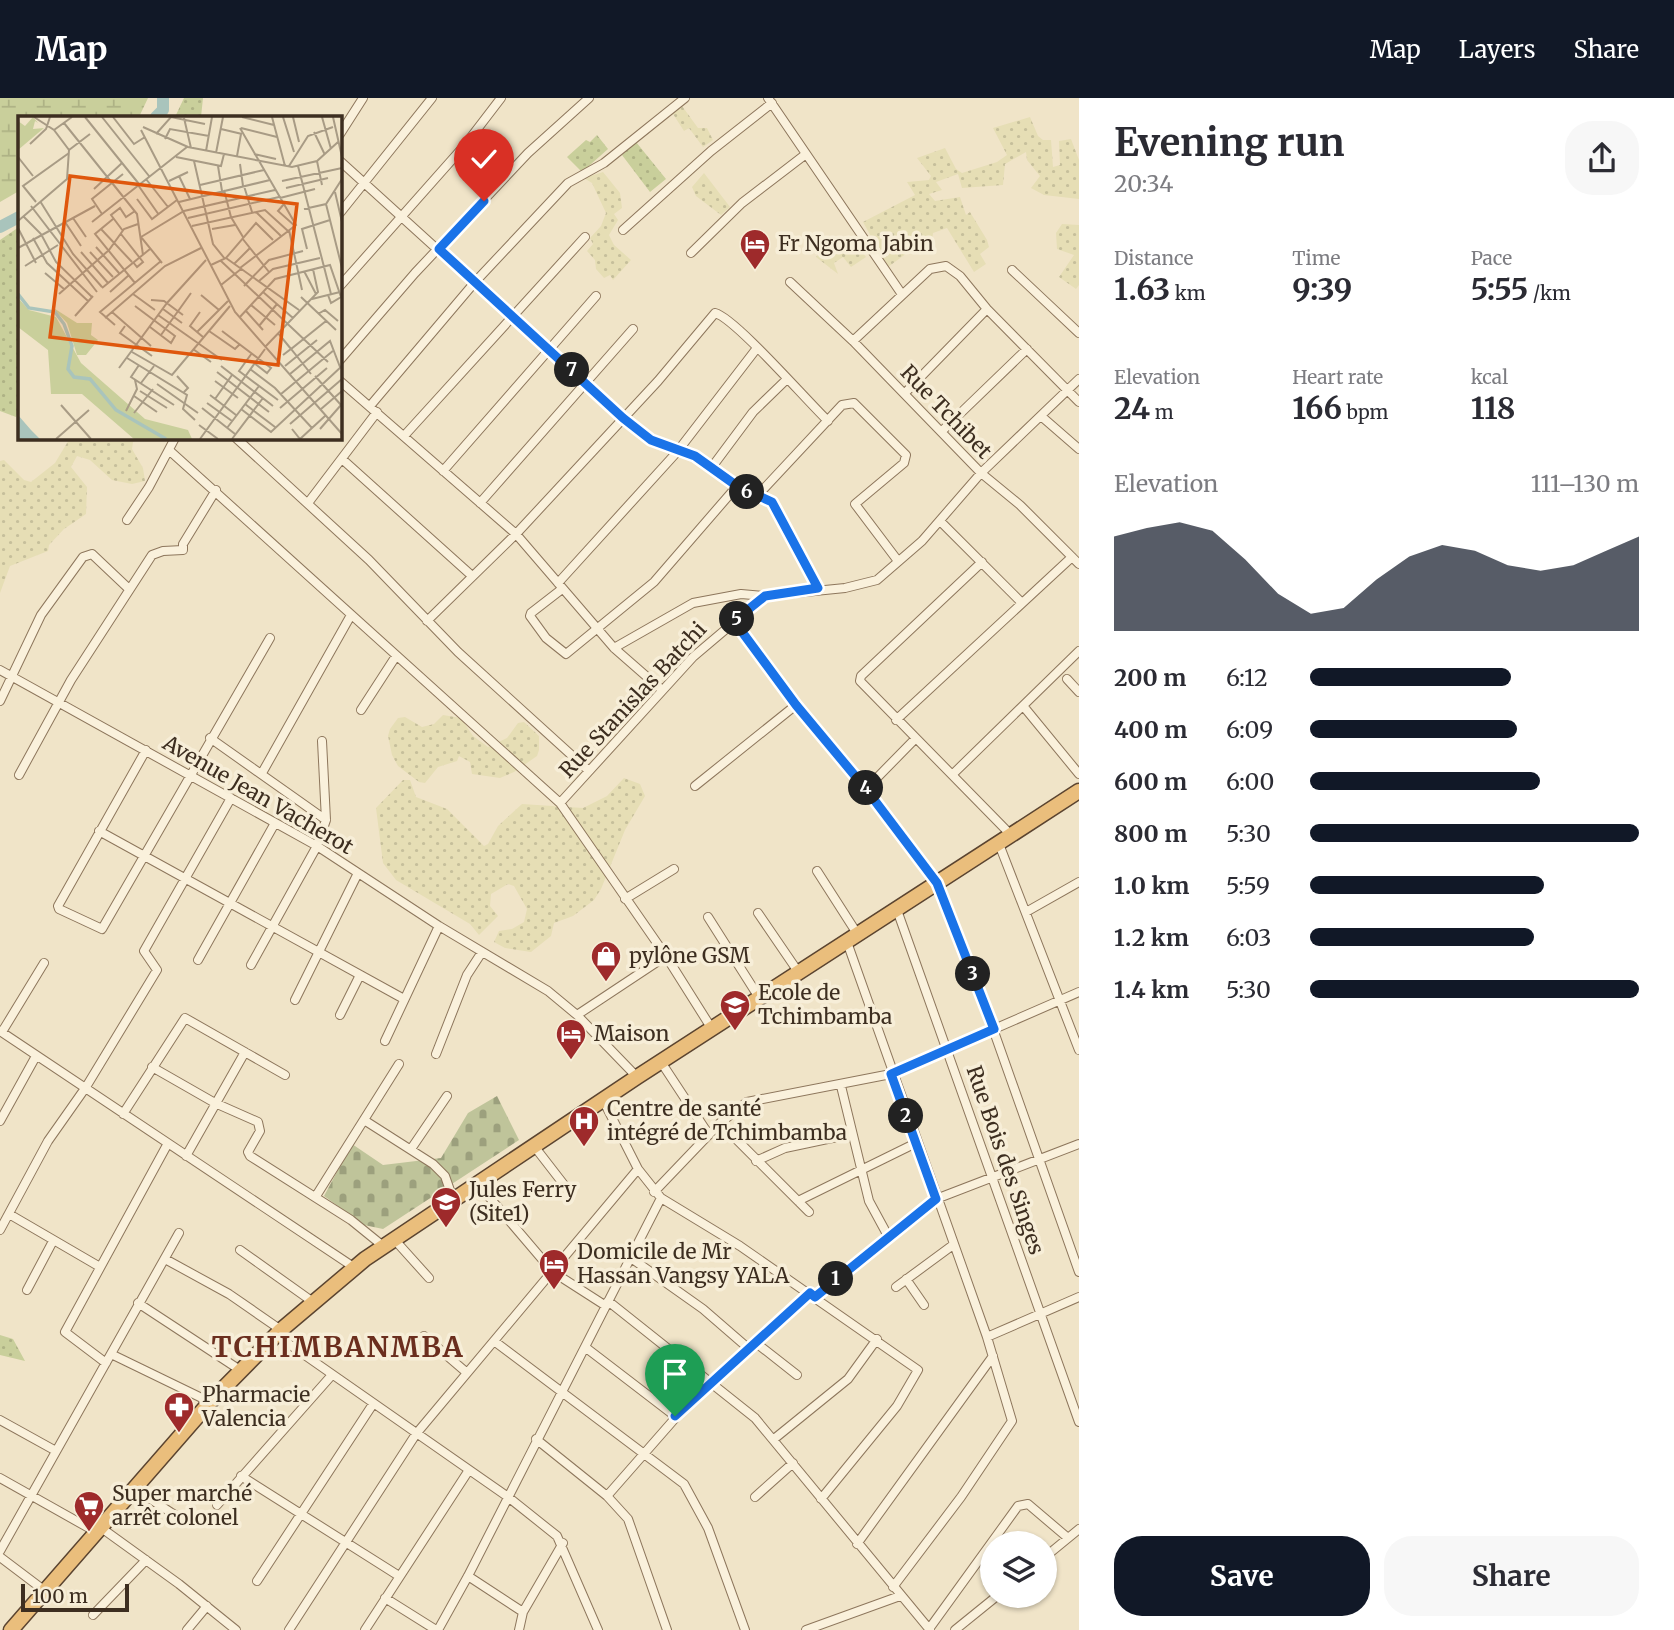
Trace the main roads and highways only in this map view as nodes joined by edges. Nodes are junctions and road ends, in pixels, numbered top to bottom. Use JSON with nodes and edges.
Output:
{"nodes":[{"id":1,"x":1079,"y":790,"type":"edge"},
{"id":2,"x":11,"y":1630,"type":"edge"}],
"edges":[{"from":1,"to":2,"type":"highway"}]}
